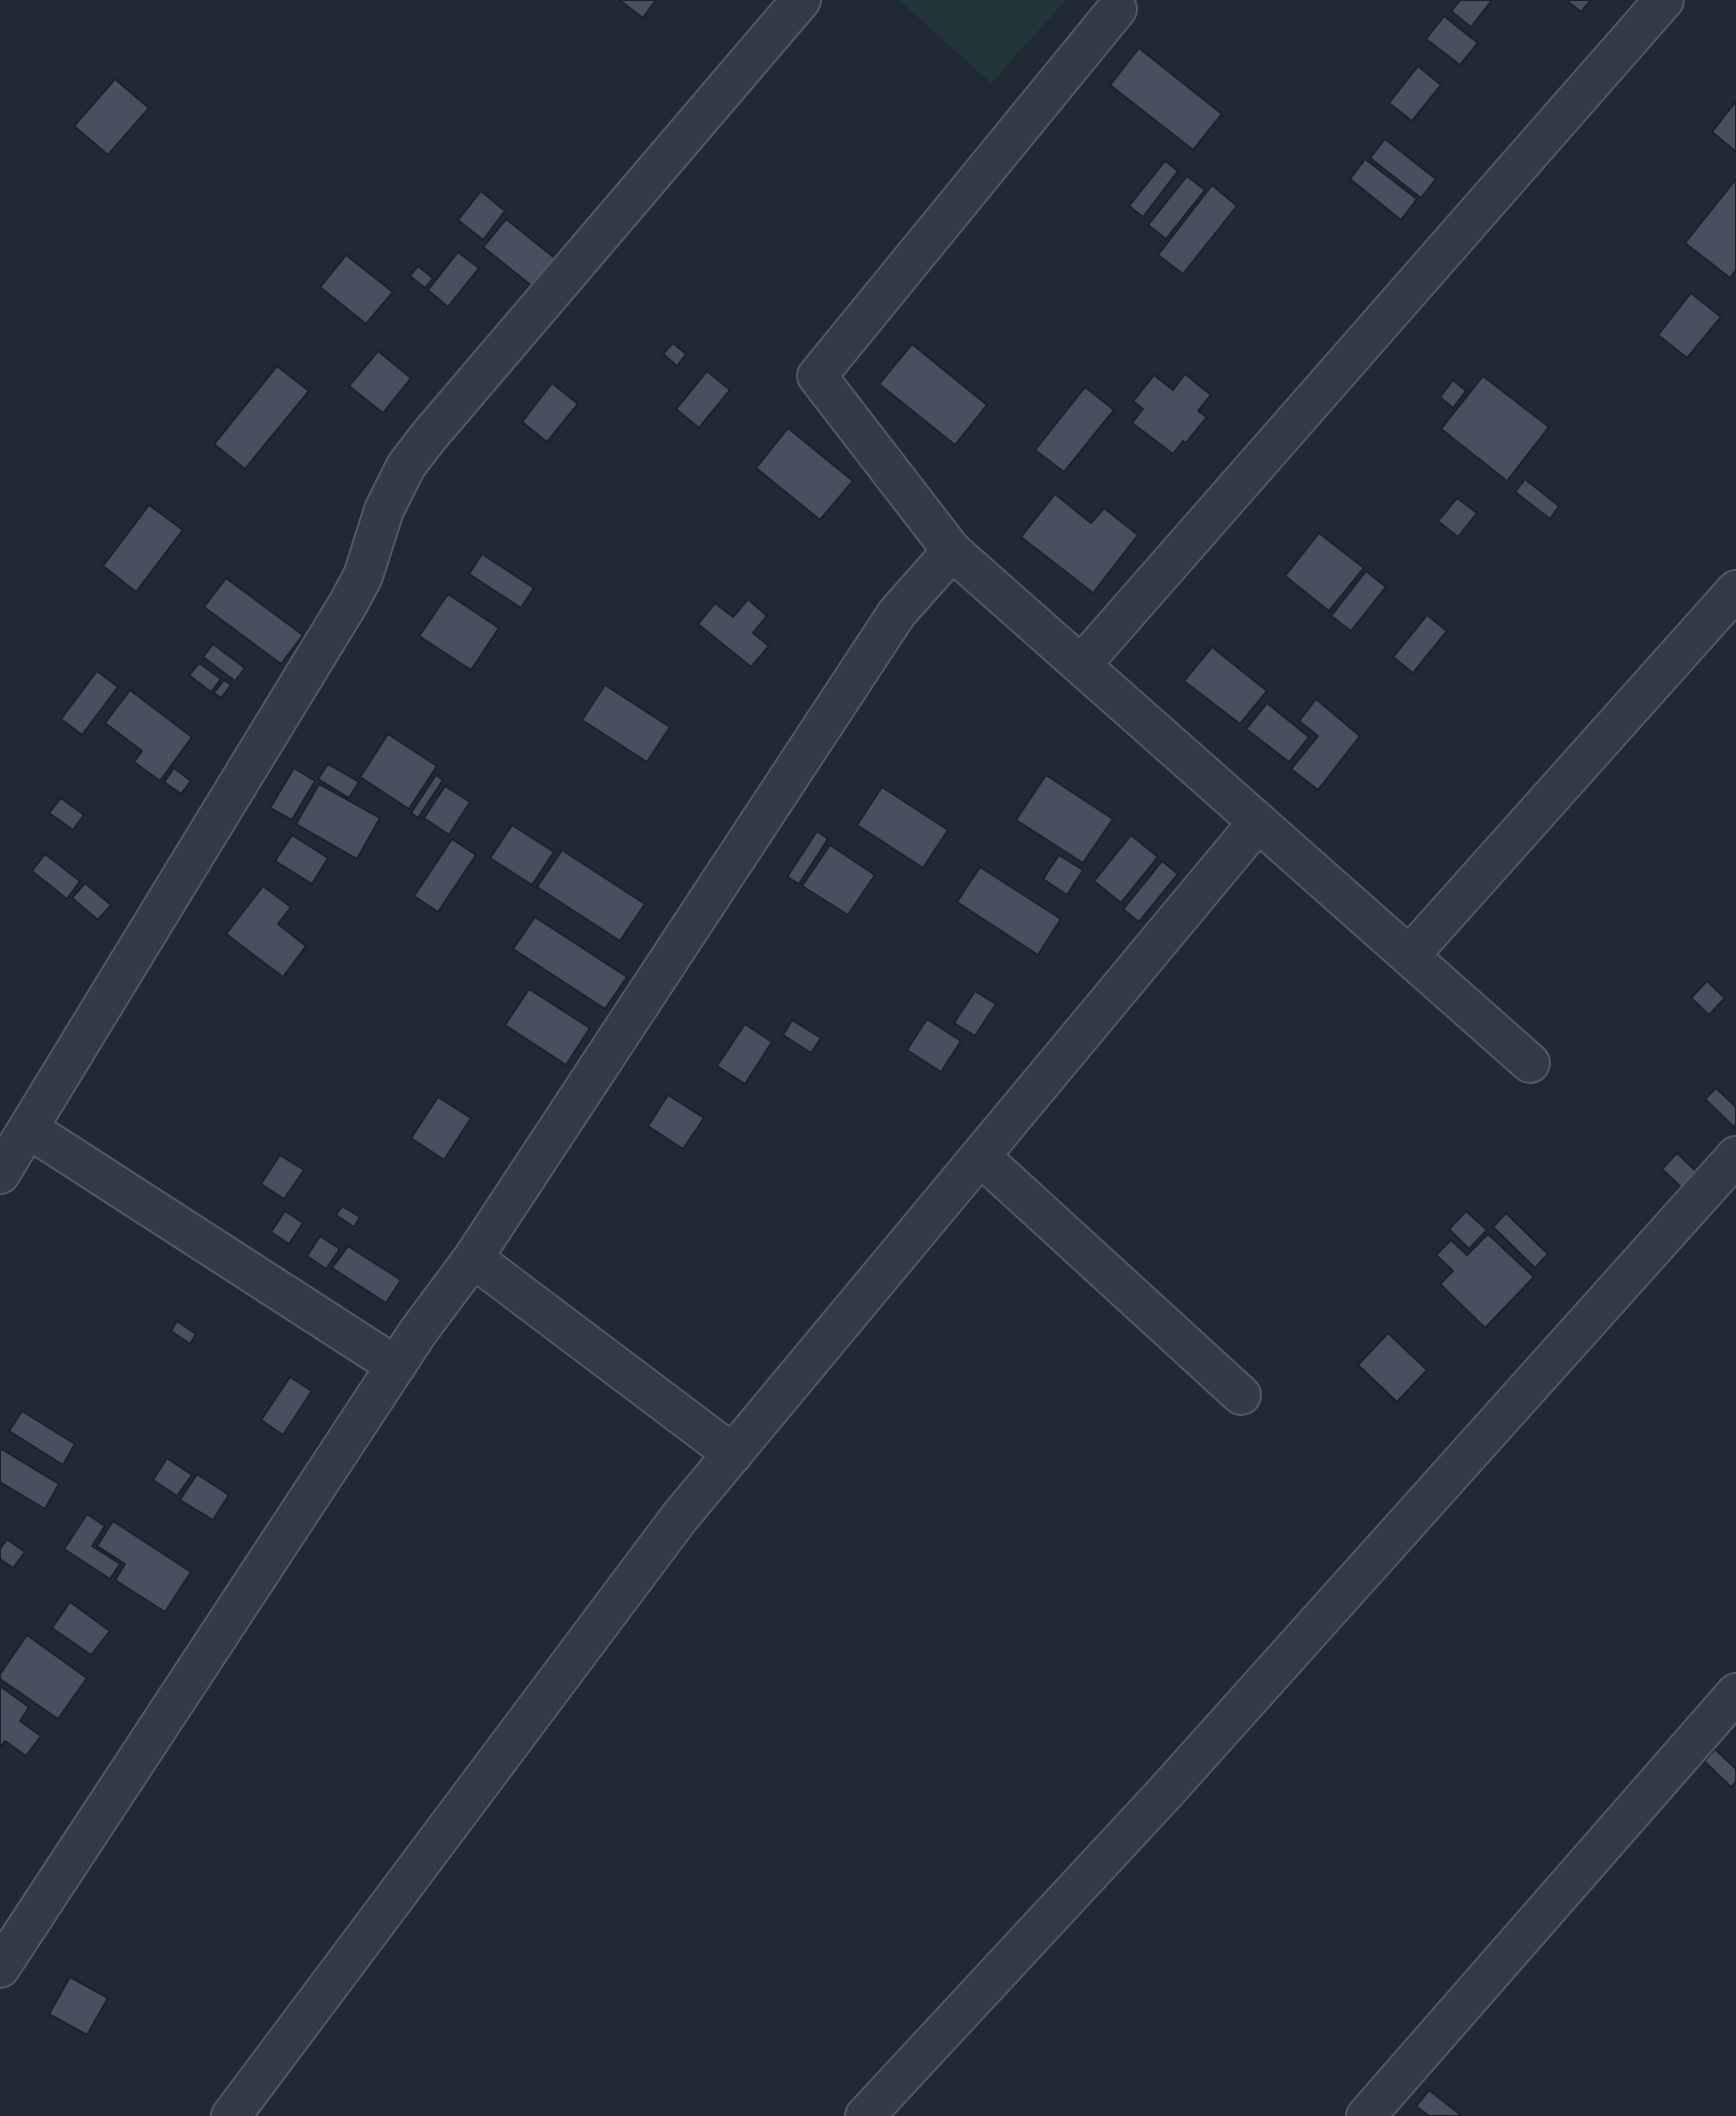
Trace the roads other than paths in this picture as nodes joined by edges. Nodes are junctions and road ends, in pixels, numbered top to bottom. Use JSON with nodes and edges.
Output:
{"nodes":[{"id":1,"x":801,"y":0,"type":"edge"},
{"id":2,"x":1664,"y":0,"type":"edge"},
{"id":3,"x":1117,"y":9,"type":"dead end"},
{"id":4,"x":952,"y":551,"type":"junction"},
{"id":5,"x":1736,"y":590,"type":"edge"},
{"id":6,"x":1082,"y":664,"type":"junction"},
{"id":7,"x":1258,"y":822,"type":"junction"},
{"id":8,"x":1409,"y":956,"type":"junction"},
{"id":9,"x":1530,"y":1063,"type":"dead end"},
{"id":10,"x":29,"y":1129,"type":"junction"},
{"id":11,"x":980,"y":1156,"type":"junction"},
{"id":12,"x":1736,"y":1156,"type":"edge"},
{"id":13,"x":0,"y":1174,"type":"edge"},
{"id":14,"x":473,"y":1258,"type":"junction"},
{"id":15,"x":396,"y":1366,"type":"junction"},
{"id":16,"x":1241,"y":1395,"type":"dead end"},
{"id":17,"x":733,"y":1454,"type":"junction"},
{"id":18,"x":1736,"y":1693,"type":"edge"},
{"id":19,"x":0,"y":1968,"type":"edge"},
{"id":20,"x":231,"y":2116,"type":"edge"},
{"id":21,"x":865,"y":2116,"type":"edge"},
{"id":22,"x":1366,"y":2116,"type":"edge"}],
"edges":[{"from":1,"to":10,"type":"street"},
{"from":2,"to":6,"type":"street"},
{"from":3,"to":4,"type":"street"},
{"from":4,"to":6,"type":"street"},
{"from":4,"to":14,"type":"street"},
{"from":5,"to":8,"type":"street"},
{"from":6,"to":7,"type":"street"},
{"from":7,"to":8,"type":"street"},
{"from":7,"to":11,"type":"street"},
{"from":8,"to":9,"type":"street"},
{"from":10,"to":13,"type":"street"},
{"from":10,"to":15,"type":"street"},
{"from":11,"to":16,"type":"street"},
{"from":11,"to":17,"type":"street"},
{"from":12,"to":21,"type":"street"},
{"from":14,"to":15,"type":"street"},
{"from":14,"to":17,"type":"street"},
{"from":15,"to":19,"type":"street"},
{"from":17,"to":20,"type":"street"},
{"from":18,"to":22,"type":"street"}]}
